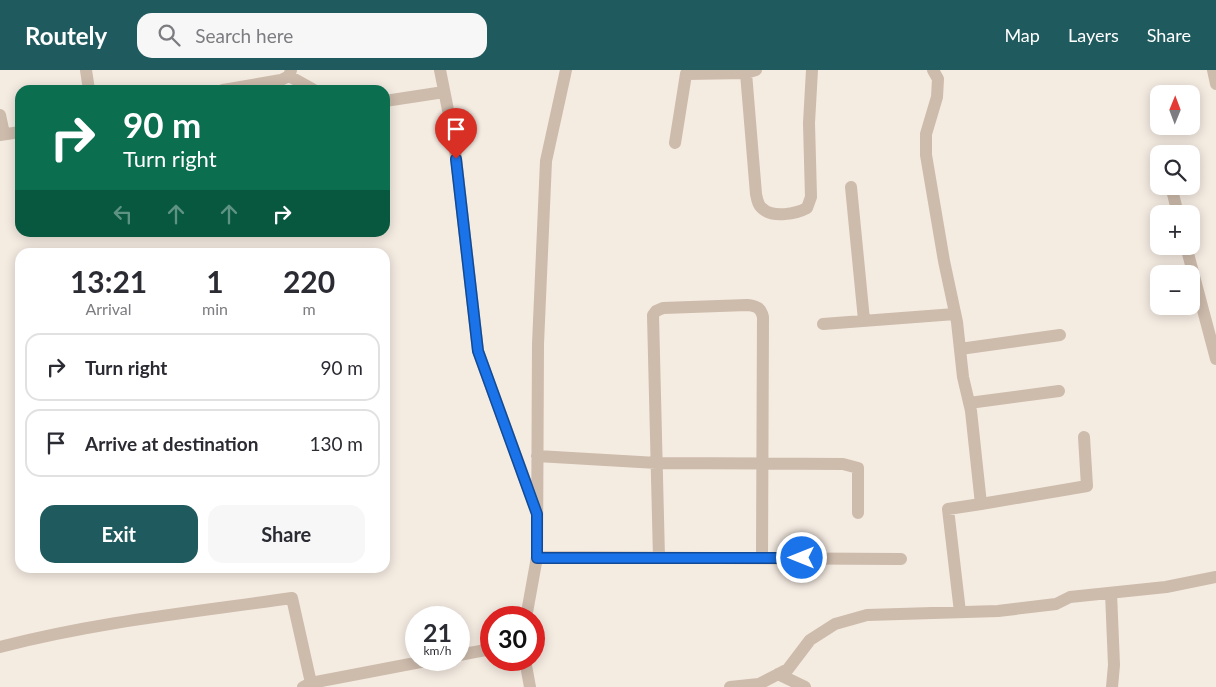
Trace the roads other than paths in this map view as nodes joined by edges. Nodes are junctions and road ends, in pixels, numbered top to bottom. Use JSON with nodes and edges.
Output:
{"nodes":[{"id":1,"x":86,"y":70,"type":"edge"},
{"id":2,"x":440,"y":70,"type":"edge"},
{"id":3,"x":566,"y":70,"type":"edge"},
{"id":4,"x":812,"y":70,"type":"edge"},
{"id":5,"x":932,"y":70,"type":"edge"},
{"id":6,"x":1213,"y":70,"type":"edge"},
{"id":7,"x":751,"y":72,"type":"edge"},
{"id":8,"x":290,"y":73,"type":"edge"},
{"id":9,"x":1216,"y":84,"type":"edge"},
{"id":10,"x":88,"y":85,"type":"edge"},
{"id":11,"x":252,"y":85,"type":"edge"},
{"id":12,"x":307,"y":85,"type":"edge"},
{"id":13,"x":444,"y":92,"type":"junction"},
{"id":14,"x":390,"y":100,"type":"edge"},
{"id":15,"x":0,"y":115,"type":"edge"},
{"id":16,"x":15,"y":133,"type":"edge"},
{"id":17,"x":2,"y":135,"type":"edge"},
{"id":18,"x":675,"y":143,"type":"dead end"},
{"id":19,"x":851,"y":187,"type":"dead end"},
{"id":20,"x":1188,"y":255,"type":"edge"},
{"id":21,"x":955,"y":314,"type":"junction"},
{"id":22,"x":864,"y":320,"type":"junction"},
{"id":23,"x":823,"y":324,"type":"dead end"},
{"id":24,"x":1060,"y":335,"type":"dead end"},
{"id":25,"x":960,"y":349,"type":"junction"},
{"id":26,"x":1216,"y":359,"type":"edge"},
{"id":27,"x":1058,"y":391,"type":"dead end"},
{"id":28,"x":969,"y":403,"type":"junction"},
{"id":29,"x":1084,"y":437,"type":"dead end"},
{"id":30,"x":538,"y":456,"type":"junction"},
{"id":31,"x":762,"y":462,"type":"junction"},
{"id":32,"x":656,"y":463,"type":"junction"},
{"id":33,"x":980,"y":504,"type":"junction"},
{"id":34,"x":858,"y":513,"type":"dead end"},
{"id":35,"x":537,"y":514,"type":"junction"},
{"id":36,"x":537,"y":558,"type":"junction"},
{"id":37,"x":659,"y":558,"type":"junction"},
{"id":38,"x":762,"y":558,"type":"junction"},
{"id":39,"x":902,"y":559,"type":"dead end"},
{"id":40,"x":1216,"y":577,"type":"edge"},
{"id":41,"x":1111,"y":593,"type":"junction"},
{"id":42,"x":528,"y":606,"type":"edge"},
{"id":43,"x":960,"y":612,"type":"junction"},
{"id":44,"x":0,"y":647,"type":"edge"},
{"id":45,"x":405,"y":665,"type":"edge"},
{"id":46,"x":527,"y":671,"type":"edge"},
{"id":47,"x":778,"y":674,"type":"junction"},
{"id":48,"x":307,"y":685,"type":"edge"},
{"id":49,"x":530,"y":687,"type":"edge"},
{"id":50,"x":730,"y":687,"type":"edge"},
{"id":51,"x":805,"y":687,"type":"edge"},
{"id":52,"x":1112,"y":687,"type":"edge"}],
"edges":[{"from":1,"to":10,"type":"street"},
{"from":2,"to":13,"type":"street"},
{"from":3,"to":30,"type":"street"},
{"from":4,"to":7,"type":"street"},
{"from":5,"to":21,"type":"street"},
{"from":6,"to":9,"type":"street"},
{"from":7,"to":18,"type":"street"},
{"from":8,"to":11,"type":"street"},
{"from":8,"to":12,"type":"street"},
{"from":13,"to":14,"type":"street"},
{"from":13,"to":35,"type":"street"},
{"from":15,"to":17,"type":"street"},
{"from":16,"to":17,"type":"street"},
{"from":19,"to":22,"type":"street"},
{"from":20,"to":26,"type":"street"},
{"from":21,"to":22,"type":"street"},
{"from":21,"to":25,"type":"street"},
{"from":22,"to":23,"type":"street"},
{"from":24,"to":25,"type":"street"},
{"from":25,"to":28,"type":"street"},
{"from":27,"to":28,"type":"street"},
{"from":28,"to":33,"type":"street"},
{"from":29,"to":33,"type":"street"},
{"from":30,"to":32,"type":"street"},
{"from":30,"to":35,"type":"street"},
{"from":31,"to":32,"type":"street"},
{"from":31,"to":32,"type":"street"},
{"from":31,"to":34,"type":"street"},
{"from":31,"to":38,"type":"street"},
{"from":32,"to":37,"type":"street"},
{"from":33,"to":43,"type":"street"},
{"from":35,"to":36,"type":"street"},
{"from":36,"to":37,"type":"street"},
{"from":36,"to":42,"type":"street"},
{"from":37,"to":38,"type":"street"},
{"from":38,"to":39,"type":"street"},
{"from":40,"to":41,"type":"street"},
{"from":41,"to":43,"type":"street"},
{"from":41,"to":52,"type":"street"},
{"from":43,"to":47,"type":"street"},
{"from":44,"to":48,"type":"street"},
{"from":45,"to":48,"type":"street"},
{"from":46,"to":49,"type":"street"},
{"from":47,"to":50,"type":"street"},
{"from":47,"to":51,"type":"street"}]}
